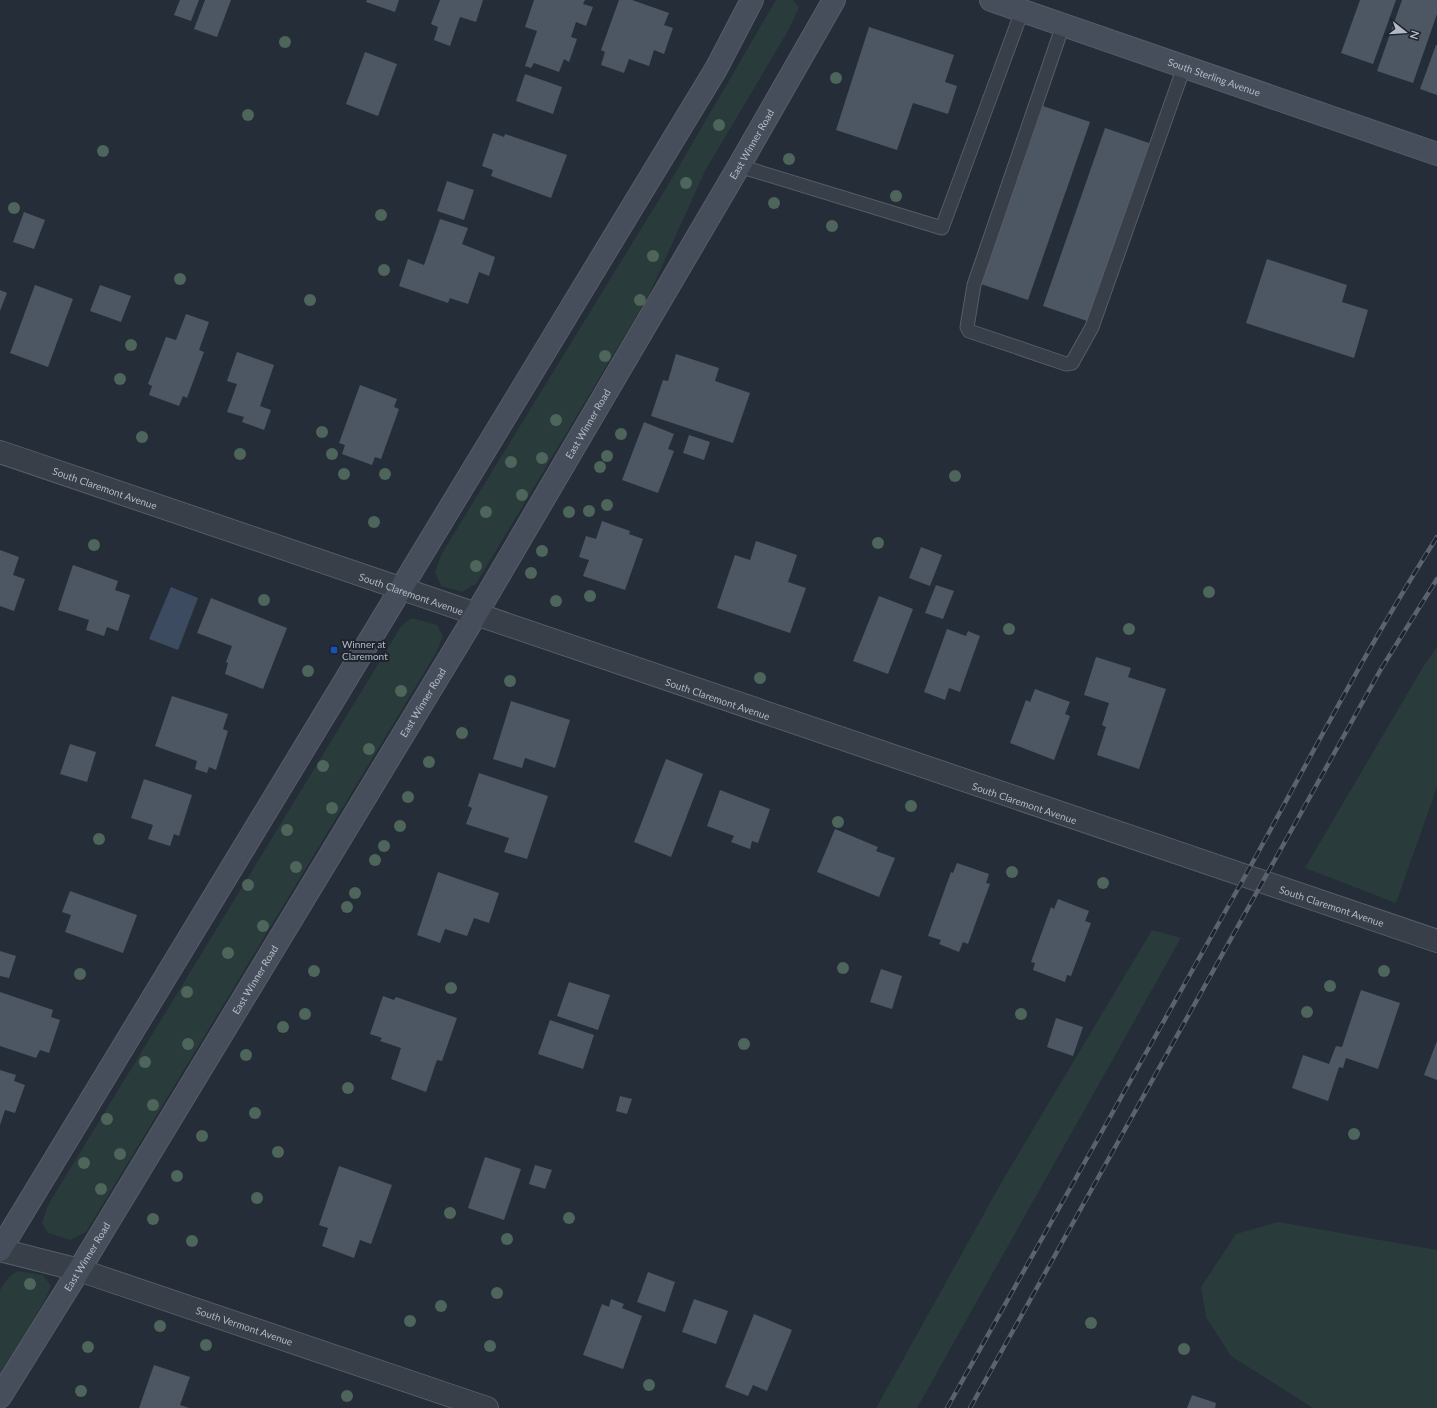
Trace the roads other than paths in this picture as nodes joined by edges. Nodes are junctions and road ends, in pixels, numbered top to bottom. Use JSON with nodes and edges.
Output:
{"nodes":[{"id":1,"x":752,"y":0,"type":"edge"},
{"id":2,"x":834,"y":0,"type":"edge"},
{"id":3,"x":991,"y":0,"type":"edge"},
{"id":4,"x":1022,"y":11,"type":"junction"},
{"id":5,"x":1063,"y":25,"type":"junction"},
{"id":6,"x":1184,"y":67,"type":"junction"},
{"id":7,"x":1437,"y":154,"type":"edge"},
{"id":8,"x":739,"y":166,"type":"junction"},
{"id":9,"x":0,"y":452,"type":"edge"},
{"id":10,"x":400,"y":590,"type":"junction"},
{"id":11,"x":475,"y":616,"type":"junction"},
{"id":12,"x":1437,"y":941,"type":"edge"},
{"id":13,"x":0,"y":1250,"type":"edge"},
{"id":14,"x":79,"y":1270,"type":"junction"},
{"id":15,"x":0,"y":1397,"type":"edge"},
{"id":16,"x":488,"y":1408,"type":"edge"}],
"edges":[{"from":1,"to":10,"type":"street"},
{"from":2,"to":8,"type":"street","name":"East Winner Road"},
{"from":3,"to":4,"type":"street","name":"South Sterling Avenue"},
{"from":4,"to":5,"type":"street","name":"South Sterling Avenue"},
{"from":4,"to":8,"type":"lane"},
{"from":5,"to":6,"type":"street","name":"South Sterling Avenue"},
{"from":5,"to":6,"type":"lane"},
{"from":6,"to":7,"type":"street","name":"South Sterling Avenue"},
{"from":8,"to":11,"type":"street","name":"East Winner Road"},
{"from":9,"to":10,"type":"street","name":"South Claremont Avenue"},
{"from":10,"to":11,"type":"street","name":"South Claremont Avenue"},
{"from":10,"to":13,"type":"street"},
{"from":11,"to":12,"type":"street","name":"South Claremont Avenue"},
{"from":11,"to":14,"type":"street","name":"East Winner Road"},
{"from":13,"to":14,"type":"street","name":"South Vermont Avenue"},
{"from":14,"to":15,"type":"street","name":"East Winner Road"},
{"from":14,"to":16,"type":"street","name":"South Vermont Avenue"}]}
